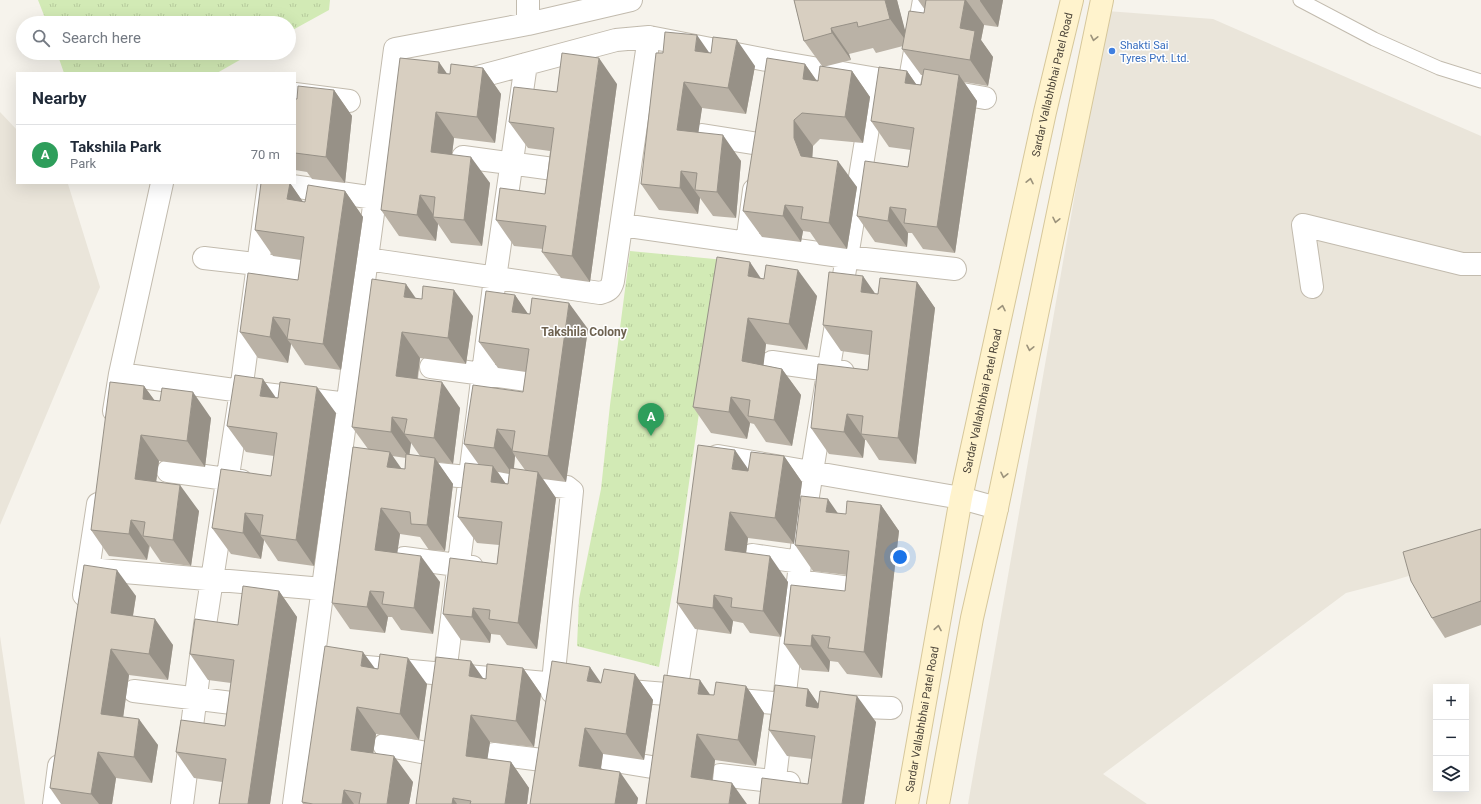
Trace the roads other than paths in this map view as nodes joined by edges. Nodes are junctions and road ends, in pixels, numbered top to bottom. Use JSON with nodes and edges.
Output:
{"nodes":[{"id":1,"x":528,"y":0,"type":"edge"},
{"id":2,"x":631,"y":0,"type":"edge"},
{"id":3,"x":924,"y":0,"type":"edge"},
{"id":4,"x":1072,"y":0,"type":"edge"},
{"id":5,"x":1102,"y":0,"type":"edge"},
{"id":6,"x":1300,"y":0,"type":"edge"},
{"id":7,"x":528,"y":24,"type":"junction"},
{"id":8,"x":649,"y":37,"type":"junction"},
{"id":9,"x":772,"y":61,"type":"junction"},
{"id":10,"x":526,"y":64,"type":"junction"},
{"id":11,"x":876,"y":78,"type":"junction"},
{"id":12,"x":1481,"y":81,"type":"edge"},
{"id":13,"x":459,"y":82,"type":"edge"},
{"id":14,"x":769,"y":84,"type":"edge"},
{"id":15,"x":909,"y":85,"type":"junction"},
{"id":16,"x":296,"y":94,"type":"edge"},
{"id":17,"x":985,"y":98,"type":"dead end"},
{"id":18,"x":348,"y":101,"type":"dead end"},
{"id":19,"x":763,"y":121,"type":"edge"},
{"id":20,"x":702,"y":134,"type":"edge"},
{"id":21,"x":759,"y":144,"type":"junction"},
{"id":22,"x":464,"y":157,"type":"edge"},
{"id":23,"x":512,"y":164,"type":"junction"},
{"id":24,"x":561,"y":170,"type":"edge"},
{"id":25,"x":838,"y":170,"type":"edge"},
{"id":26,"x":861,"y":173,"type":"junction"},
{"id":27,"x":883,"y":175,"type":"edge"},
{"id":28,"x":162,"y":184,"type":"edge"},
{"id":29,"x":270,"y":184,"type":"edge"},
{"id":30,"x":277,"y":184,"type":"edge"},
{"id":31,"x":375,"y":198,"type":"junction"},
{"id":32,"x":622,"y":225,"type":"junction"},
{"id":33,"x":747,"y":243,"type":"junction"},
{"id":34,"x":847,"y":257,"type":"junction"},
{"id":35,"x":204,"y":258,"type":"dead end"},
{"id":36,"x":367,"y":260,"type":"junction"},
{"id":37,"x":258,"y":264,"type":"junction"},
{"id":38,"x":1481,"y":264,"type":"edge"},
{"id":39,"x":955,"y":269,"type":"dead end"},
{"id":40,"x":308,"y":270,"type":"edge"},
{"id":41,"x":495,"y":278,"type":"junction"},
{"id":42,"x":1312,"y":287,"type":"dead end"},
{"id":43,"x":772,"y":362,"type":"dead end"},
{"id":44,"x":431,"y":367,"type":"dead end"},
{"id":45,"x":829,"y":370,"type":"junction"},
{"id":46,"x":120,"y":374,"type":"junction"},
{"id":47,"x":483,"y":374,"type":"junction"},
{"id":48,"x":864,"y":374,"type":"edge"},
{"id":49,"x":534,"y":381,"type":"edge"},
{"id":50,"x":240,"y":391,"type":"junction"},
{"id":51,"x":348,"y":404,"type":"junction"},
{"id":52,"x":111,"y":429,"type":"edge"},
{"id":53,"x":340,"y":464,"type":"junction"},
{"id":54,"x":363,"y":466,"type":"edge"},
{"id":55,"x":401,"y":470,"type":"edge"},
{"id":56,"x":168,"y":471,"type":"dead end"},
{"id":57,"x":812,"y":472,"type":"junction"},
{"id":58,"x":470,"y":478,"type":"junction"},
{"id":59,"x":227,"y":479,"type":"junction"},
{"id":60,"x":707,"y":480,"type":"edge"},
{"id":61,"x":102,"y":483,"type":"edge"},
{"id":62,"x":261,"y":484,"type":"edge"},
{"id":63,"x":961,"y":498,"type":"junction"},
{"id":64,"x":997,"y":508,"type":"junction"},
{"id":65,"x":752,"y":555,"type":"edge"},
{"id":66,"x":404,"y":558,"type":"edge"},
{"id":67,"x":459,"y":566,"type":"junction"},
{"id":68,"x":87,"y":569,"type":"junction"},
{"id":69,"x":490,"y":570,"type":"edge"},
{"id":70,"x":799,"y":571,"type":"junction"},
{"id":71,"x":694,"y":572,"type":"edge"},
{"id":72,"x":212,"y":580,"type":"junction"},
{"id":73,"x":850,"y":588,"type":"edge"},
{"id":74,"x":323,"y":589,"type":"junction"},
{"id":75,"x":81,"y":616,"type":"edge"},
{"id":76,"x":313,"y":662,"type":"junction"},
{"id":77,"x":445,"y":674,"type":"junction"},
{"id":78,"x":553,"y":684,"type":"junction"},
{"id":79,"x":134,"y":691,"type":"dead end"},
{"id":80,"x":676,"y":695,"type":"junction"},
{"id":81,"x":196,"y":699,"type":"junction"},
{"id":82,"x":240,"y":704,"type":"edge"},
{"id":83,"x":783,"y":704,"type":"junction"},
{"id":84,"x":891,"y":708,"type":"dead end"},
{"id":85,"x":439,"y":710,"type":"edge"},
{"id":86,"x":548,"y":714,"type":"edge"},
{"id":87,"x":671,"y":724,"type":"edge"},
{"id":88,"x":436,"y":732,"type":"edge"},
{"id":89,"x":545,"y":737,"type":"edge"},
{"id":90,"x":384,"y":745,"type":"dead end"},
{"id":91,"x":668,"y":747,"type":"edge"},
{"id":92,"x":62,"y":749,"type":"edge"},
{"id":93,"x":432,"y":754,"type":"junction"},
{"id":94,"x":494,"y":754,"type":"dead end"},
{"id":95,"x":542,"y":760,"type":"junction"},
{"id":96,"x":609,"y":760,"type":"edge"},
{"id":97,"x":720,"y":775,"type":"dead end"},
{"id":98,"x":429,"y":776,"type":"edge"},
{"id":99,"x":774,"y":781,"type":"junction"},
{"id":100,"x":538,"y":782,"type":"edge"},
{"id":101,"x":806,"y":784,"type":"edge"},
{"id":102,"x":54,"y":804,"type":"edge"},
{"id":103,"x":182,"y":804,"type":"edge"},
{"id":104,"x":294,"y":804,"type":"edge"},
{"id":105,"x":772,"y":804,"type":"edge"},
{"id":106,"x":907,"y":804,"type":"edge"},
{"id":107,"x":938,"y":804,"type":"edge"}],
"edges":[{"from":1,"to":7,"type":"street"},
{"from":2,"to":7,"type":"street"},
{"from":3,"to":15,"type":"street"},
{"from":63,"to":4,"type":"main road","name":"Sardar Vallabhbhai Patel Road","one_way":true},
{"from":5,"to":64,"type":"main road","one_way":true},
{"from":6,"to":12,"type":"lane"},
{"from":7,"to":31,"type":"street"},
{"from":8,"to":9,"type":"street"},
{"from":8,"to":10,"type":"street"},
{"from":8,"to":32,"type":"street"},
{"from":9,"to":11,"type":"street"},
{"from":9,"to":14,"type":"street"},
{"from":10,"to":13,"type":"street"},
{"from":10,"to":23,"type":"street"},
{"from":11,"to":15,"type":"street"},
{"from":11,"to":26,"type":"street"},
{"from":15,"to":17,"type":"street"},
{"from":16,"to":18,"type":"street"},
{"from":19,"to":21,"type":"street"},
{"from":20,"to":21,"type":"street"},
{"from":21,"to":33,"type":"street"},
{"from":22,"to":23,"type":"street"},
{"from":23,"to":24,"type":"street"},
{"from":23,"to":41,"type":"street"},
{"from":25,"to":26,"type":"street"},
{"from":26,"to":27,"type":"street"},
{"from":26,"to":34,"type":"street"},
{"from":28,"to":46,"type":"street"},
{"from":29,"to":37,"type":"street"},
{"from":30,"to":31,"type":"street"},
{"from":31,"to":36,"type":"street"},
{"from":32,"to":33,"type":"street"},
{"from":32,"to":41,"type":"street"},
{"from":33,"to":34,"type":"street"},
{"from":34,"to":39,"type":"street"},
{"from":34,"to":45,"type":"street"},
{"from":35,"to":37,"type":"street"},
{"from":36,"to":41,"type":"street"},
{"from":36,"to":51,"type":"street"},
{"from":37,"to":40,"type":"street"},
{"from":37,"to":50,"type":"street"},
{"from":38,"to":42,"type":"street"},
{"from":41,"to":47,"type":"street"},
{"from":43,"to":45,"type":"street"},
{"from":44,"to":47,"type":"street"},
{"from":45,"to":48,"type":"street"},
{"from":45,"to":57,"type":"street"},
{"from":46,"to":50,"type":"street"},
{"from":46,"to":52,"type":"street"},
{"from":47,"to":49,"type":"street"},
{"from":47,"to":58,"type":"street"},
{"from":50,"to":51,"type":"street"},
{"from":50,"to":59,"type":"street"},
{"from":51,"to":53,"type":"street"},
{"from":53,"to":54,"type":"street"},
{"from":53,"to":74,"type":"street"},
{"from":55,"to":58,"type":"street"},
{"from":56,"to":59,"type":"street"},
{"from":57,"to":60,"type":"street"},
{"from":57,"to":63,"type":"street"},
{"from":57,"to":70,"type":"street"},
{"from":58,"to":67,"type":"street"},
{"from":58,"to":78,"type":"street"},
{"from":59,"to":62,"type":"street"},
{"from":59,"to":72,"type":"street"},
{"from":61,"to":68,"type":"street"},
{"from":63,"to":64,"type":"street"},
{"from":106,"to":63,"type":"main road","name":"Sardar Vallabhbhai Patel Road","one_way":true},
{"from":64,"to":107,"type":"main road"},
{"from":65,"to":70,"type":"street"},
{"from":66,"to":67,"type":"street"},
{"from":67,"to":69,"type":"street"},
{"from":67,"to":77,"type":"street"},
{"from":68,"to":72,"type":"street"},
{"from":68,"to":75,"type":"street"},
{"from":70,"to":73,"type":"street"},
{"from":70,"to":83,"type":"street"},
{"from":71,"to":80,"type":"street"},
{"from":72,"to":74,"type":"street"},
{"from":72,"to":81,"type":"street"},
{"from":74,"to":76,"type":"street"},
{"from":76,"to":77,"type":"street"},
{"from":76,"to":104,"type":"street"},
{"from":77,"to":78,"type":"street"},
{"from":77,"to":85,"type":"street"},
{"from":78,"to":80,"type":"street"},
{"from":78,"to":86,"type":"street"},
{"from":79,"to":81,"type":"street"},
{"from":80,"to":83,"type":"street"},
{"from":80,"to":87,"type":"street"},
{"from":81,"to":82,"type":"street"},
{"from":81,"to":103,"type":"street"},
{"from":83,"to":84,"type":"street"},
{"from":83,"to":99,"type":"street"},
{"from":88,"to":93,"type":"street"},
{"from":89,"to":95,"type":"street"},
{"from":90,"to":93,"type":"street"},
{"from":91,"to":96,"type":"street"},
{"from":92,"to":102,"type":"street"},
{"from":93,"to":98,"type":"street"},
{"from":94,"to":95,"type":"street"},
{"from":95,"to":100,"type":"street"},
{"from":97,"to":99,"type":"street"},
{"from":99,"to":101,"type":"street"},
{"from":99,"to":105,"type":"street"}]}
